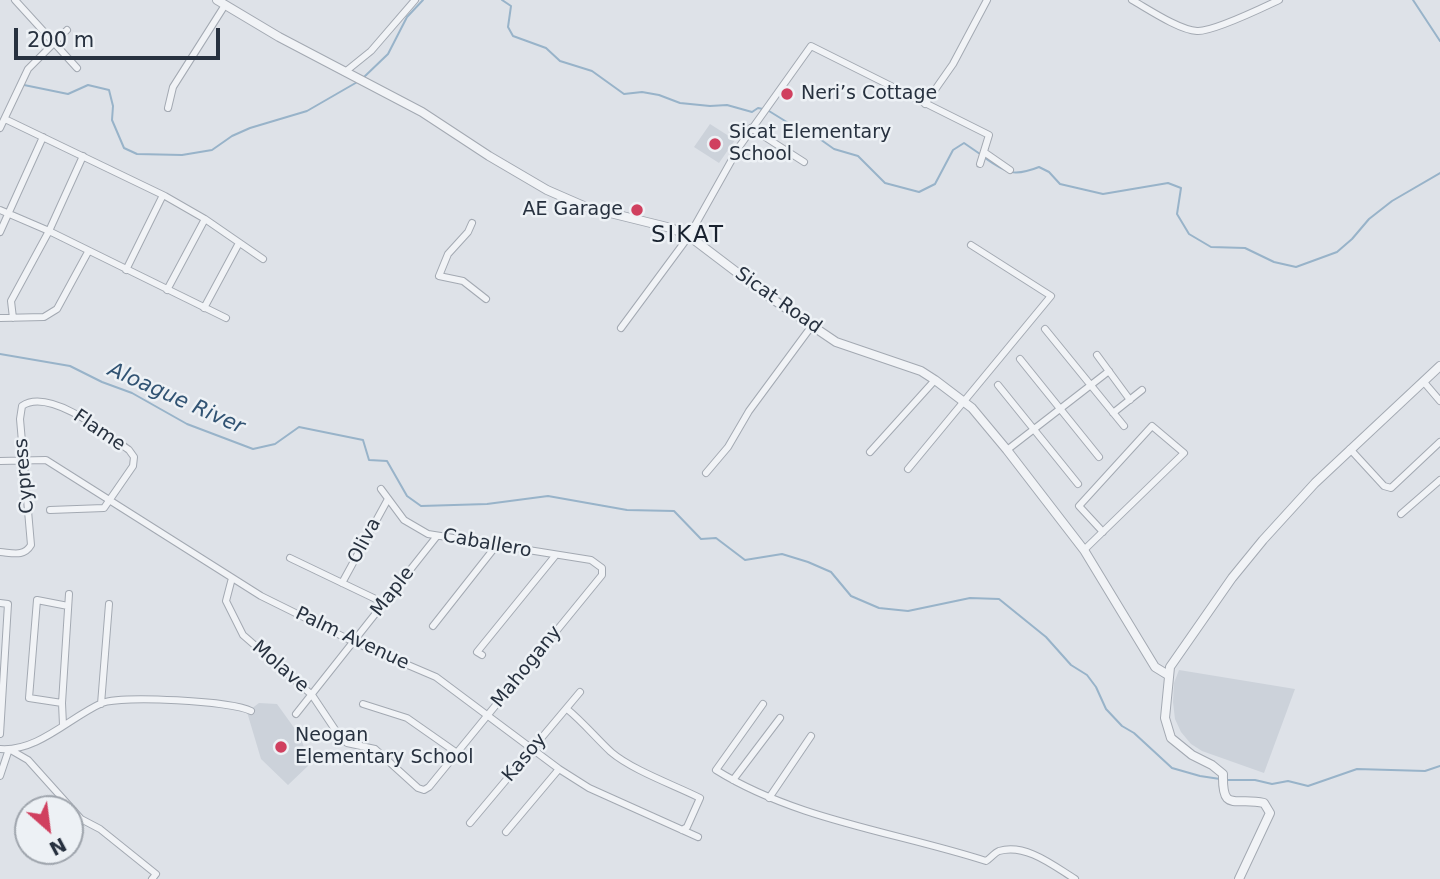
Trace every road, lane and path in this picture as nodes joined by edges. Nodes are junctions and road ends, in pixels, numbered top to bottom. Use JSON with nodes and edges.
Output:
{"nodes":[{"id":1,"x":15,"y":0,"type":"edge"},
{"id":2,"x":415,"y":0,"type":"edge"},
{"id":3,"x":987,"y":0,"type":"edge"},
{"id":4,"x":1132,"y":0,"type":"edge"},
{"id":5,"x":1279,"y":0,"type":"edge"},
{"id":6,"x":221,"y":2,"type":"edge"},
{"id":7,"x":67,"y":30,"type":"dead end"},
{"id":8,"x":54,"y":43,"type":"junction"},
{"id":9,"x":78,"y":68,"type":"dead end"},
{"id":10,"x":345,"y":72,"type":"junction"},
{"id":11,"x":925,"y":104,"type":"junction"},
{"id":12,"x":168,"y":108,"type":"dead end"},
{"id":13,"x":5,"y":119,"type":"junction"},
{"id":14,"x":0,"y":128,"type":"edge"},
{"id":15,"x":751,"y":128,"type":"junction"},
{"id":16,"x":43,"y":137,"type":"junction"},
{"id":17,"x":984,"y":152,"type":"junction"},
{"id":18,"x":83,"y":156,"type":"junction"},
{"id":19,"x":804,"y":162,"type":"dead end"},
{"id":20,"x":980,"y":164,"type":"dead end"},
{"id":21,"x":1010,"y":170,"type":"dead end"},
{"id":22,"x":163,"y":195,"type":"junction"},
{"id":23,"x":0,"y":210,"type":"edge"},
{"id":24,"x":9,"y":215,"type":"junction"},
{"id":25,"x":205,"y":219,"type":"junction"},
{"id":26,"x":472,"y":223,"type":"dead end"},
{"id":27,"x":49,"y":231,"type":"junction"},
{"id":28,"x":0,"y":232,"type":"edge"},
{"id":29,"x":689,"y":236,"type":"junction"},
{"id":30,"x":239,"y":243,"type":"junction"},
{"id":31,"x":971,"y":245,"type":"dead end"},
{"id":32,"x":88,"y":252,"type":"junction"},
{"id":33,"x":262,"y":259,"type":"dead end"},
{"id":34,"x":126,"y":270,"type":"junction"},
{"id":35,"x":167,"y":290,"type":"junction"},
{"id":36,"x":486,"y":299,"type":"dead end"},
{"id":37,"x":204,"y":308,"type":"junction"},
{"id":38,"x":0,"y":318,"type":"edge"},
{"id":39,"x":13,"y":318,"type":"junction"},
{"id":40,"x":226,"y":318,"type":"dead end"},
{"id":41,"x":811,"y":327,"type":"junction"},
{"id":42,"x":621,"y":328,"type":"dead end"},
{"id":43,"x":1045,"y":329,"type":"dead end"},
{"id":44,"x":1097,"y":355,"type":"dead end"},
{"id":45,"x":1020,"y":359,"type":"dead end"},
{"id":46,"x":1440,"y":366,"type":"edge"},
{"id":47,"x":1109,"y":371,"type":"junction"},
{"id":48,"x":935,"y":380,"type":"junction"},
{"id":49,"x":1423,"y":381,"type":"junction"},
{"id":50,"x":999,"y":385,"type":"dead end"},
{"id":51,"x":1090,"y":385,"type":"junction"},
{"id":52,"x":1142,"y":390,"type":"dead end"},
{"id":53,"x":1130,"y":400,"type":"junction"},
{"id":54,"x":1440,"y":401,"type":"edge"},
{"id":55,"x":966,"y":403,"type":"junction"},
{"id":56,"x":22,"y":406,"type":"joint"},
{"id":57,"x":1060,"y":408,"type":"junction"},
{"id":58,"x":1113,"y":413,"type":"junction"},
{"id":59,"x":1124,"y":426,"type":"dead end"},
{"id":60,"x":1035,"y":428,"type":"junction"},
{"id":61,"x":1440,"y":442,"type":"edge"},
{"id":62,"x":1350,"y":449,"type":"junction"},
{"id":63,"x":1007,"y":450,"type":"junction"},
{"id":64,"x":870,"y":452,"type":"dead end"},
{"id":65,"x":1099,"y":457,"type":"dead end"},
{"id":66,"x":24,"y":460,"type":"junction"},
{"id":67,"x":0,"y":461,"type":"edge"},
{"id":68,"x":908,"y":469,"type":"dead end"},
{"id":69,"x":706,"y":473,"type":"dead end"},
{"id":70,"x":1440,"y":480,"type":"edge"},
{"id":71,"x":1077,"y":484,"type":"dead end"},
{"id":72,"x":381,"y":489,"type":"dead end"},
{"id":73,"x":109,"y":499,"type":"junction"},
{"id":74,"x":388,"y":499,"type":"junction"},
{"id":75,"x":50,"y":510,"type":"dead end"},
{"id":76,"x":1401,"y":514,"type":"dead end"},
{"id":77,"x":1103,"y":532,"type":"junction"},
{"id":78,"x":438,"y":536,"type":"junction"},
{"id":79,"x":496,"y":545,"type":"junction"},
{"id":80,"x":1084,"y":550,"type":"junction"},
{"id":81,"x":0,"y":552,"type":"edge"},
{"id":82,"x":555,"y":556,"type":"junction"},
{"id":83,"x":290,"y":558,"type":"dead end"},
{"id":84,"x":602,"y":575,"type":"joint"},
{"id":85,"x":232,"y":578,"type":"junction"},
{"id":86,"x":342,"y":583,"type":"junction"},
{"id":87,"x":69,"y":594,"type":"dead end"},
{"id":88,"x":0,"y":603,"type":"edge"},
{"id":89,"x":384,"y":603,"type":"junction"},
{"id":90,"x":109,"y":604,"type":"dead end"},
{"id":91,"x":68,"y":606,"type":"junction"},
{"id":92,"x":433,"y":626,"type":"dead end"},
{"id":93,"x":354,"y":642,"type":"junction"},
{"id":94,"x":482,"y":655,"type":"dead end"},
{"id":95,"x":1168,"y":675,"type":"junction"},
{"id":96,"x":580,"y":692,"type":"dead end"},
{"id":97,"x":312,"y":695,"type":"junction"},
{"id":98,"x":1,"y":701,"type":"edge"},
{"id":99,"x":62,"y":703,"type":"junction"},
{"id":100,"x":101,"y":704,"type":"junction"},
{"id":101,"x":363,"y":704,"type":"dead end"},
{"id":102,"x":763,"y":704,"type":"dead end"},
{"id":103,"x":567,"y":709,"type":"junction"},
{"id":104,"x":251,"y":711,"type":"dead end"},
{"id":105,"x":296,"y":714,"type":"dead end"},
{"id":106,"x":488,"y":715,"type":"junction"},
{"id":107,"x":780,"y":718,"type":"dead end"},
{"id":108,"x":63,"y":725,"type":"junction"},
{"id":109,"x":0,"y":734,"type":"edge"},
{"id":110,"x":811,"y":736,"type":"dead end"},
{"id":111,"x":0,"y":749,"type":"edge"},
{"id":112,"x":9,"y":749,"type":"junction"},
{"id":113,"x":532,"y":749,"type":"junction"},
{"id":114,"x":457,"y":753,"type":"junction"},
{"id":115,"x":559,"y":769,"type":"junction"},
{"id":116,"x":0,"y":776,"type":"edge"},
{"id":117,"x":733,"y":780,"type":"junction"},
{"id":118,"x":424,"y":790,"type":"joint"},
{"id":119,"x":769,"y":798,"type":"junction"},
{"id":120,"x":470,"y":823,"type":"dead end"},
{"id":121,"x":682,"y":830,"type":"junction"},
{"id":122,"x":506,"y":832,"type":"dead end"},
{"id":123,"x":698,"y":837,"type":"dead end"},
{"id":124,"x":152,"y":879,"type":"edge"},
{"id":125,"x":1075,"y":879,"type":"edge"},
{"id":126,"x":1239,"y":879,"type":"edge"}],
"edges":[{"from":1,"to":8,"type":"street"},
{"from":2,"to":10,"type":"street"},
{"from":3,"to":11,"type":"street"},
{"from":4,"to":5,"type":"street"},
{"from":6,"to":10,"type":"street","name":"Sicat Road"},
{"from":6,"to":12,"type":"street"},
{"from":7,"to":8,"type":"street"},
{"from":8,"to":9,"type":"street"},
{"from":8,"to":13,"type":"street"},
{"from":10,"to":29,"type":"street","name":"Sicat Road"},
{"from":11,"to":15,"type":"street"},
{"from":11,"to":17,"type":"street"},
{"from":13,"to":14,"type":"street"},
{"from":13,"to":16,"type":"street"},
{"from":15,"to":19,"type":"street"},
{"from":15,"to":29,"type":"street"},
{"from":16,"to":18,"type":"street"},
{"from":16,"to":24,"type":"street"},
{"from":17,"to":20,"type":"street"},
{"from":17,"to":21,"type":"street"},
{"from":18,"to":22,"type":"street"},
{"from":18,"to":27,"type":"street"},
{"from":22,"to":25,"type":"street"},
{"from":22,"to":34,"type":"street"},
{"from":23,"to":24,"type":"street"},
{"from":24,"to":27,"type":"street"},
{"from":24,"to":28,"type":"street"},
{"from":25,"to":30,"type":"street"},
{"from":25,"to":35,"type":"street"},
{"from":26,"to":36,"type":"street"},
{"from":27,"to":32,"type":"street"},
{"from":27,"to":39,"type":"street"},
{"from":29,"to":41,"type":"street","name":"Sicat Road"},
{"from":29,"to":42,"type":"street"},
{"from":30,"to":33,"type":"street"},
{"from":30,"to":37,"type":"street"},
{"from":31,"to":55,"type":"street"},
{"from":32,"to":34,"type":"street"},
{"from":32,"to":39,"type":"street"},
{"from":34,"to":35,"type":"street"},
{"from":35,"to":37,"type":"street"},
{"from":37,"to":40,"type":"street"},
{"from":38,"to":39,"type":"street"},
{"from":41,"to":48,"type":"street","name":"Sicat Road"},
{"from":41,"to":69,"type":"street"},
{"from":43,"to":51,"type":"street"},
{"from":44,"to":47,"type":"street"},
{"from":45,"to":57,"type":"street"},
{"from":46,"to":49,"type":"street"},
{"from":47,"to":51,"type":"street"},
{"from":47,"to":53,"type":"street"},
{"from":48,"to":55,"type":"street","name":"Sicat Road"},
{"from":48,"to":64,"type":"street"},
{"from":49,"to":54,"type":"street"},
{"from":49,"to":62,"type":"street"},
{"from":50,"to":60,"type":"street"},
{"from":51,"to":57,"type":"street"},
{"from":51,"to":58,"type":"street"},
{"from":52,"to":53,"type":"street"},
{"from":53,"to":58,"type":"street"},
{"from":55,"to":63,"type":"street","name":"Sicat Road"},
{"from":55,"to":68,"type":"street"},
{"from":56,"to":66,"type":"street","name":"Cypress"},
{"from":56,"to":73,"type":"street","name":"Flame"},
{"from":57,"to":60,"type":"street"},
{"from":57,"to":65,"type":"street"},
{"from":58,"to":59,"type":"street"},
{"from":60,"to":63,"type":"street"},
{"from":60,"to":71,"type":"street"},
{"from":61,"to":62,"type":"street"},
{"from":62,"to":95,"type":"street"},
{"from":63,"to":80,"type":"street","name":"Sicat Road"},
{"from":66,"to":67,"type":"street","name":"Palm Avenue"},
{"from":66,"to":73,"type":"street","name":"Palm Avenue"},
{"from":66,"to":81,"type":"street","name":"Cypress"},
{"from":70,"to":76,"type":"street"},
{"from":72,"to":74,"type":"street","name":"Caballero"},
{"from":73,"to":75,"type":"street"},
{"from":73,"to":85,"type":"street","name":"Palm Avenue"},
{"from":74,"to":78,"type":"street","name":"Caballero"},
{"from":74,"to":86,"type":"street","name":"Oliva"},
{"from":77,"to":77,"type":"street"},
{"from":77,"to":80,"type":"street"},
{"from":78,"to":79,"type":"street","name":"Caballero"},
{"from":78,"to":89,"type":"street","name":"Maple"},
{"from":79,"to":82,"type":"street","name":"Caballero"},
{"from":79,"to":92,"type":"street"},
{"from":80,"to":95,"type":"street","name":"Sicat Road"},
{"from":82,"to":84,"type":"street","name":"Caballero"},
{"from":82,"to":94,"type":"street"},
{"from":83,"to":86,"type":"street"},
{"from":84,"to":106,"type":"street","name":"Mahogany"},
{"from":85,"to":93,"type":"street","name":"Palm Avenue"},
{"from":85,"to":97,"type":"street","name":"Molave"},
{"from":86,"to":89,"type":"street"},
{"from":87,"to":91,"type":"street"},
{"from":88,"to":98,"type":"street"},
{"from":89,"to":93,"type":"street","name":"Maple"},
{"from":90,"to":100,"type":"street"},
{"from":91,"to":99,"type":"street"},
{"from":91,"to":99,"type":"street"},
{"from":93,"to":97,"type":"street","name":"Maple"},
{"from":93,"to":106,"type":"street","name":"Palm Avenue"},
{"from":95,"to":126,"type":"street"},
{"from":96,"to":103,"type":"street","name":"Kasoy"},
{"from":97,"to":105,"type":"street","name":"Maple"},
{"from":97,"to":118,"type":"street","name":"Molave"},
{"from":98,"to":109,"type":"street"},
{"from":99,"to":108,"type":"street"},
{"from":100,"to":104,"type":"street"},
{"from":100,"to":108,"type":"street"},
{"from":101,"to":114,"type":"street"},
{"from":102,"to":117,"type":"street"},
{"from":103,"to":113,"type":"street","name":"Kasoy"},
{"from":103,"to":121,"type":"street"},
{"from":106,"to":113,"type":"street","name":"Palm Avenue"},
{"from":106,"to":114,"type":"street","name":"Mahogany"},
{"from":107,"to":117,"type":"street"},
{"from":108,"to":112,"type":"street"},
{"from":110,"to":119,"type":"street"},
{"from":111,"to":112,"type":"street"},
{"from":112,"to":116,"type":"street"},
{"from":112,"to":124,"type":"street"},
{"from":113,"to":115,"type":"street","name":"Palm Avenue"},
{"from":113,"to":120,"type":"street","name":"Kasoy"},
{"from":114,"to":118,"type":"street","name":"Mahogany"},
{"from":115,"to":121,"type":"street","name":"Palm Avenue"},
{"from":115,"to":122,"type":"street"},
{"from":117,"to":119,"type":"street"},
{"from":119,"to":125,"type":"street"},
{"from":121,"to":123,"type":"street","name":"Palm Avenue"}]}
